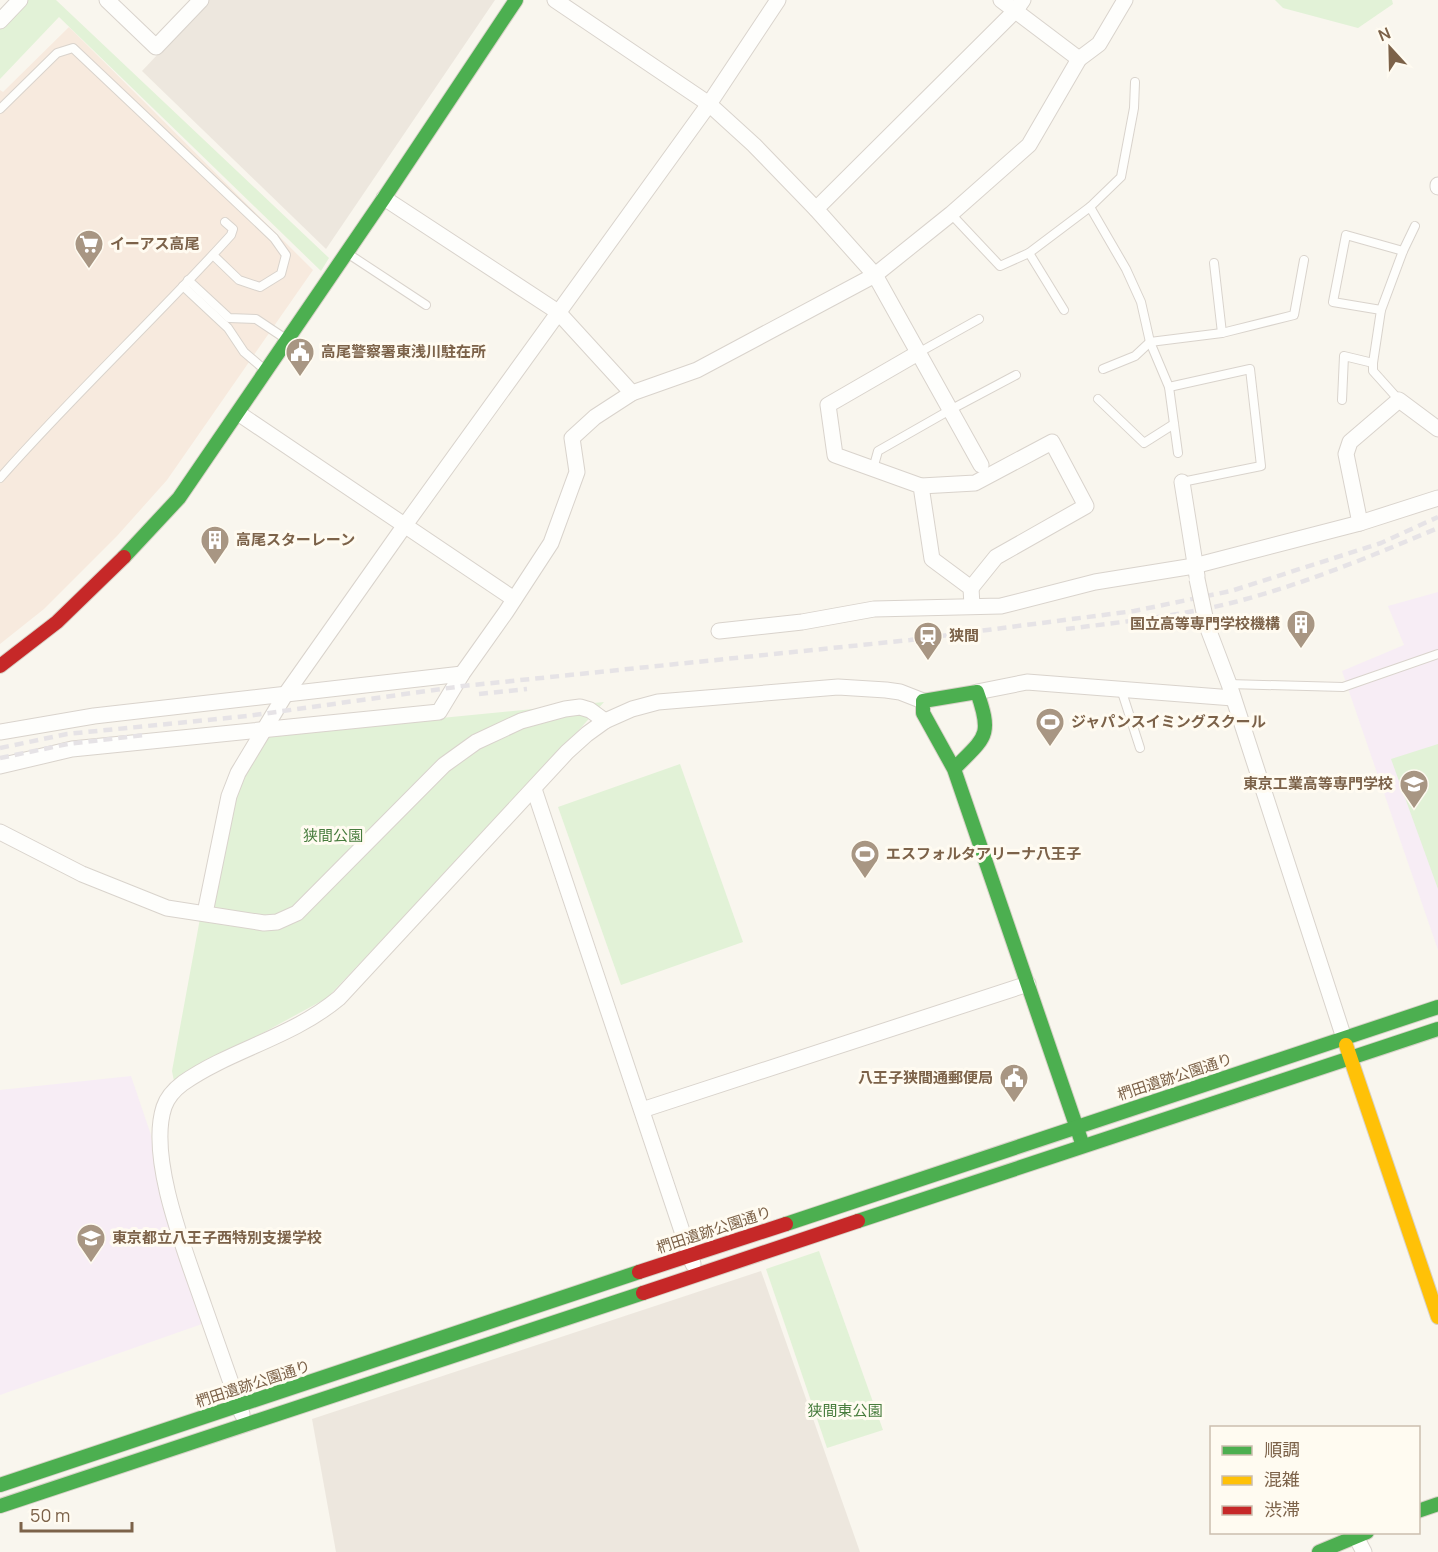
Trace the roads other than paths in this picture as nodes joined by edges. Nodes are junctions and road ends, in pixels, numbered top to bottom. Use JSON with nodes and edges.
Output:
{"nodes":[{"id":1,"x":20,"y":0,"type":"edge"},
{"id":2,"x":107,"y":0,"type":"edge"},
{"id":3,"x":201,"y":0,"type":"edge"},
{"id":4,"x":516,"y":0,"type":"edge"},
{"id":5,"x":555,"y":0,"type":"edge"},
{"id":6,"x":778,"y":0,"type":"edge"},
{"id":7,"x":1001,"y":0,"type":"edge"},
{"id":8,"x":1125,"y":0,"type":"edge"},
{"id":9,"x":1020,"y":5,"type":"edge"},
{"id":10,"x":0,"y":21,"type":"edge"},
{"id":11,"x":1079,"y":59,"type":"junction"},
{"id":12,"x":1135,"y":82,"type":"dead end"},
{"id":13,"x":709,"y":104,"type":"junction"},
{"id":14,"x":0,"y":109,"type":"edge"},
{"id":15,"x":384,"y":198,"type":"junction"},
{"id":16,"x":1090,"y":207,"type":"junction"},
{"id":17,"x":816,"y":209,"type":"junction"},
{"id":18,"x":951,"y":214,"type":"junction"},
{"id":19,"x":225,"y":222,"type":"dead end"},
{"id":20,"x":1415,"y":226,"type":"dead end"},
{"id":21,"x":1403,"y":251,"type":"junction"},
{"id":22,"x":347,"y":252,"type":"junction"},
{"id":23,"x":1029,"y":253,"type":"junction"},
{"id":24,"x":213,"y":255,"type":"junction"},
{"id":25,"x":1304,"y":260,"type":"dead end"},
{"id":26,"x":1214,"y":263,"type":"dead end"},
{"id":27,"x":875,"y":276,"type":"junction"},
{"id":28,"x":186,"y":283,"type":"junction"},
{"id":29,"x":426,"y":305,"type":"dead end"},
{"id":30,"x":1064,"y":310,"type":"dead end"},
{"id":31,"x":1382,"y":310,"type":"junction"},
{"id":32,"x":558,"y":312,"type":"junction"},
{"id":33,"x":979,"y":319,"type":"dead end"},
{"id":34,"x":1222,"y":333,"type":"junction"},
{"id":35,"x":288,"y":340,"type":"junction"},
{"id":36,"x":1150,"y":342,"type":"junction"},
{"id":37,"x":918,"y":353,"type":"junction"},
{"id":38,"x":1373,"y":363,"type":"junction"},
{"id":39,"x":1103,"y":369,"type":"dead end"},
{"id":40,"x":266,"y":371,"type":"junction"},
{"id":41,"x":1016,"y":375,"type":"dead end"},
{"id":42,"x":1169,"y":387,"type":"junction"},
{"id":43,"x":632,"y":393,"type":"junction"},
{"id":44,"x":1098,"y":399,"type":"dead end"},
{"id":45,"x":1399,"y":399,"type":"junction"},
{"id":46,"x":1342,"y":400,"type":"dead end"},
{"id":47,"x":950,"y":410,"type":"junction"},
{"id":48,"x":238,"y":413,"type":"junction"},
{"id":49,"x":1174,"y":424,"type":"junction"},
{"id":50,"x":1438,"y":429,"type":"edge"},
{"id":51,"x":1178,"y":453,"type":"dead end"},
{"id":52,"x":981,"y":465,"type":"dead end"},
{"id":53,"x":873,"y":469,"type":"junction"},
{"id":54,"x":0,"y":478,"type":"edge"},
{"id":55,"x":1182,"y":482,"type":"joint"},
{"id":56,"x":921,"y":486,"type":"junction"},
{"id":57,"x":1438,"y":498,"type":"edge"},
{"id":58,"x":1360,"y":523,"type":"junction"},
{"id":59,"x":405,"y":525,"type":"junction"},
{"id":60,"x":1196,"y":573,"type":"junction"},
{"id":61,"x":971,"y":588,"type":"junction"},
{"id":62,"x":514,"y":599,"type":"junction"},
{"id":63,"x":972,"y":606,"type":"junction"},
{"id":64,"x":719,"y":631,"type":"dead end"},
{"id":65,"x":1438,"y":654,"type":"edge"},
{"id":66,"x":0,"y":666,"type":"edge"},
{"id":67,"x":462,"y":674,"type":"junction"},
{"id":68,"x":1121,"y":689,"type":"junction"},
{"id":69,"x":1231,"y":691,"type":"junction"},
{"id":70,"x":976,"y":692,"type":"junction"},
{"id":71,"x":285,"y":695,"type":"junction"},
{"id":72,"x":923,"y":701,"type":"junction"},
{"id":73,"x":606,"y":721,"type":"junction"},
{"id":74,"x":264,"y":728,"type":"junction"},
{"id":75,"x":0,"y":732,"type":"edge"},
{"id":76,"x":1140,"y":748,"type":"dead end"},
{"id":77,"x":0,"y":766,"type":"edge"},
{"id":78,"x":954,"y":769,"type":"junction"},
{"id":79,"x":534,"y":789,"type":"junction"},
{"id":80,"x":0,"y":831,"type":"edge"},
{"id":81,"x":205,"y":913,"type":"junction"},
{"id":82,"x":1028,"y":984,"type":"junction"},
{"id":83,"x":1438,"y":1007,"type":"edge"},
{"id":84,"x":1438,"y":1029,"type":"edge"},
{"id":85,"x":1344,"y":1038,"type":"junction"},
{"id":86,"x":1350,"y":1058,"type":"junction"},
{"id":87,"x":642,"y":1110,"type":"junction"},
{"id":88,"x":1077,"y":1127,"type":"junction"},
{"id":89,"x":1083,"y":1147,"type":"junction"},
{"id":90,"x":690,"y":1256,"type":"junction"},
{"id":91,"x":697,"y":1275,"type":"junction"},
{"id":92,"x":1438,"y":1317,"type":"edge"},
{"id":93,"x":239,"y":1406,"type":"junction"},
{"id":94,"x":246,"y":1425,"type":"junction"},
{"id":95,"x":0,"y":1485,"type":"edge"},
{"id":96,"x":1438,"y":1504,"type":"edge"},
{"id":97,"x":0,"y":1506,"type":"edge"},
{"id":98,"x":1420,"y":1511,"type":"edge"},
{"id":99,"x":1361,"y":1535,"type":"edge"},
{"id":100,"x":1319,"y":1552,"type":"edge"},
{"id":101,"x":1364,"y":1552,"type":"edge"}],
"edges":[{"from":1,"to":10,"type":"street"},
{"from":2,"to":3,"type":"street"},
{"from":4,"to":15,"type":"street"},
{"from":5,"to":13,"type":"street"},
{"from":6,"to":13,"type":"street"},
{"from":7,"to":9,"type":"street"},
{"from":8,"to":11,"type":"street"},
{"from":9,"to":11,"type":"street"},
{"from":9,"to":17,"type":"street"},
{"from":11,"to":18,"type":"street"},
{"from":12,"to":16,"type":"lane"},
{"from":13,"to":17,"type":"street"},
{"from":13,"to":32,"type":"street"},
{"from":14,"to":24,"type":"lane"},
{"from":15,"to":22,"type":"street"},
{"from":15,"to":32,"type":"street"},
{"from":16,"to":23,"type":"lane"},
{"from":16,"to":36,"type":"lane"},
{"from":17,"to":27,"type":"street"},
{"from":18,"to":23,"type":"lane"},
{"from":18,"to":27,"type":"street"},
{"from":19,"to":24,"type":"lane"},
{"from":20,"to":21,"type":"lane"},
{"from":21,"to":31,"type":"lane"},
{"from":21,"to":31,"type":"lane"},
{"from":22,"to":29,"type":"lane"},
{"from":22,"to":35,"type":"street"},
{"from":23,"to":30,"type":"lane"},
{"from":24,"to":28,"type":"lane"},
{"from":25,"to":34,"type":"lane"},
{"from":26,"to":34,"type":"lane"},
{"from":27,"to":37,"type":"street"},
{"from":27,"to":43,"type":"street"},
{"from":28,"to":35,"type":"lane"},
{"from":28,"to":40,"type":"lane"},
{"from":28,"to":54,"type":"lane"},
{"from":31,"to":38,"type":"lane"},
{"from":32,"to":43,"type":"street"},
{"from":32,"to":59,"type":"street"},
{"from":33,"to":37,"type":"lane"},
{"from":34,"to":36,"type":"lane"},
{"from":35,"to":40,"type":"street"},
{"from":36,"to":39,"type":"lane"},
{"from":36,"to":42,"type":"lane"},
{"from":37,"to":47,"type":"street"},
{"from":37,"to":53,"type":"street"},
{"from":38,"to":45,"type":"lane"},
{"from":38,"to":46,"type":"lane"},
{"from":40,"to":48,"type":"street"},
{"from":41,"to":47,"type":"lane"},
{"from":42,"to":49,"type":"lane"},
{"from":42,"to":55,"type":"lane"},
{"from":43,"to":62,"type":"street"},
{"from":44,"to":49,"type":"lane"},
{"from":45,"to":50,"type":"street"},
{"from":45,"to":58,"type":"street"},
{"from":47,"to":52,"type":"street"},
{"from":47,"to":53,"type":"lane"},
{"from":48,"to":59,"type":"street"},
{"from":48,"to":66,"type":"street"},
{"from":49,"to":51,"type":"lane"},
{"from":53,"to":56,"type":"street"},
{"from":55,"to":60,"type":"street"},
{"from":56,"to":61,"type":"street"},
{"from":56,"to":61,"type":"street"},
{"from":57,"to":58,"type":"street"},
{"from":58,"to":60,"type":"street"},
{"from":59,"to":62,"type":"street"},
{"from":59,"to":71,"type":"street"},
{"from":60,"to":63,"type":"street"},
{"from":60,"to":69,"type":"street","bridge":true},
{"from":61,"to":63,"type":"street"},
{"from":62,"to":67,"type":"street"},
{"from":63,"to":64,"type":"street"},
{"from":65,"to":69,"type":"lane"},
{"from":67,"to":71,"type":"street"},
{"from":67,"to":74,"type":"street"},
{"from":68,"to":69,"type":"street"},
{"from":68,"to":70,"type":"street"},
{"from":68,"to":76,"type":"lane"},
{"from":69,"to":85,"type":"street"},
{"from":70,"to":72,"type":"street"},
{"from":70,"to":78,"type":"street"},
{"from":71,"to":74,"type":"street"},
{"from":71,"to":75,"type":"street"},
{"from":72,"to":73,"type":"street"},
{"from":72,"to":78,"type":"street"},
{"from":73,"to":79,"type":"street"},
{"from":73,"to":81,"type":"street"},
{"from":74,"to":77,"type":"street"},
{"from":74,"to":81,"type":"street"},
{"from":78,"to":82,"type":"street"},
{"from":79,"to":87,"type":"street"},
{"from":79,"to":93,"type":"street"},
{"from":80,"to":81,"type":"street"},
{"from":82,"to":87,"type":"street"},
{"from":82,"to":88,"type":"street"},
{"from":83,"to":85,"type":"street","name":"椚田遺跡公園通り"},
{"from":84,"to":86,"type":"street"},
{"from":85,"to":86,"type":"street"},
{"from":85,"to":88,"type":"street","name":"椚田遺跡公園通り"},
{"from":86,"to":89,"type":"street"},
{"from":86,"to":92,"type":"street"},
{"from":87,"to":90,"type":"street"},
{"from":88,"to":89,"type":"street"},
{"from":88,"to":90,"type":"street","name":"椚田遺跡公園通り"},
{"from":89,"to":91,"type":"street"},
{"from":90,"to":91,"type":"street"},
{"from":90,"to":93,"type":"street","name":"椚田遺跡公園通り"},
{"from":91,"to":94,"type":"street"},
{"from":93,"to":94,"type":"street"},
{"from":93,"to":95,"type":"street","name":"椚田遺跡公園通り"},
{"from":94,"to":97,"type":"street"},
{"from":96,"to":98,"type":"street"},
{"from":99,"to":100,"type":"street"},
{"from":99,"to":101,"type":"street"}]}
